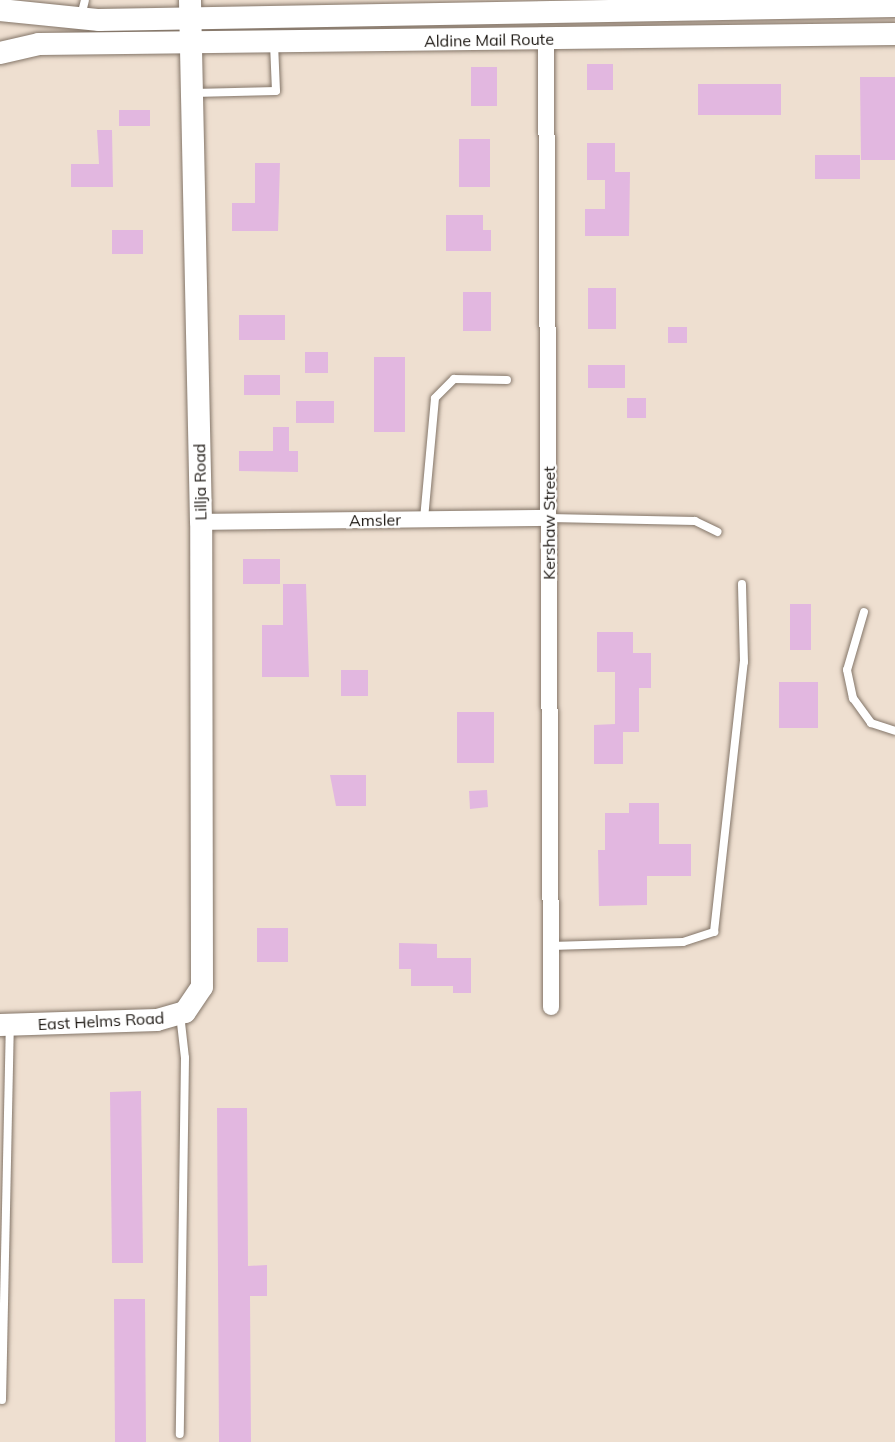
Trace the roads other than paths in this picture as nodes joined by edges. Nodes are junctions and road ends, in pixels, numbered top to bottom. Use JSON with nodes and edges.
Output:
{"nodes":[{"id":1,"x":589,"y":4,"type":"edge"},
{"id":2,"x":790,"y":4,"type":"edge"},
{"id":3,"x":394,"y":6,"type":"edge"},
{"id":4,"x":895,"y":6,"type":"edge"},
{"id":5,"x":3,"y":7,"type":"edge"},
{"id":6,"x":191,"y":7,"type":"edge"},
{"id":7,"x":83,"y":9,"type":"edge"},
{"id":8,"x":895,"y":34,"type":"edge"},
{"id":9,"x":793,"y":36,"type":"junction"},
{"id":10,"x":546,"y":38,"type":"junction"},
{"id":11,"x":191,"y":43,"type":"junction"},
{"id":12,"x":274,"y":43,"type":"junction"},
{"id":13,"x":0,"y":52,"type":"edge"},
{"id":14,"x":192,"y":93,"type":"junction"},
{"id":15,"x":507,"y":380,"type":"dead end"},
{"id":16,"x":549,"y":518,"type":"junction"},
{"id":17,"x":424,"y":519,"type":"junction"},
{"id":18,"x":201,"y":522,"type":"junction"},
{"id":19,"x":718,"y":532,"type":"dead end"},
{"id":20,"x":742,"y":584,"type":"dead end"},
{"id":21,"x":864,"y":612,"type":"dead end"},
{"id":22,"x":895,"y":730,"type":"edge"},
{"id":23,"x":551,"y":946,"type":"junction"},
{"id":24,"x":204,"y":965,"type":"joint"},
{"id":25,"x":551,"y":1008,"type":"dead end"},
{"id":26,"x":180,"y":1014,"type":"junction"},
{"id":27,"x":5,"y":1025,"type":"edge"},
{"id":28,"x":2,"y":1400,"type":"dead end"},
{"id":29,"x":180,"y":1434,"type":"dead end"}],
"edges":[{"from":1,"to":2,"type":"main road","name":"Aldine Mail Route"},
{"from":1,"to":3,"type":"main road","name":"Aldine Mail Route"},
{"from":2,"to":4,"type":"main road","name":"Aldine Mail Route"},
{"from":2,"to":9,"type":"street"},
{"from":3,"to":6,"type":"main road","name":"Aldine Mail Route"},
{"from":5,"to":7,"type":"main road","name":"Aldine Mail Route"},
{"from":6,"to":7,"type":"main road","name":"Aldine Mail Route"},
{"from":6,"to":11,"type":"main road","name":"Lillja Road"},
{"from":8,"to":9,"type":"main road","name":"Aldine Mail Route"},
{"from":9,"to":10,"type":"main road","name":"Aldine Mail Route"},
{"from":10,"to":12,"type":"main road","name":"Aldine Mail Route"},
{"from":10,"to":16,"type":"street","name":"Kershaw Street"},
{"from":11,"to":12,"type":"main road","name":"Aldine Mail Route"},
{"from":11,"to":13,"type":"main road","name":"Aldine Mail Route"},
{"from":11,"to":14,"type":"main road","name":"Lillja Road"},
{"from":12,"to":14,"type":"lane"},
{"from":14,"to":18,"type":"main road","name":"Lillja Road"},
{"from":15,"to":17,"type":"lane"},
{"from":16,"to":17,"type":"street","name":"Amsler"},
{"from":16,"to":19,"type":"lane"},
{"from":16,"to":23,"type":"street","name":"Kershaw Street"},
{"from":17,"to":18,"type":"street","name":"Amsler"},
{"from":18,"to":24,"type":"main road","name":"Lillja Road"},
{"from":20,"to":23,"type":"lane"},
{"from":21,"to":22,"type":"lane"},
{"from":23,"to":25,"type":"street","name":"Kershaw Street"},
{"from":24,"to":26,"type":"main road","name":"East Helms Road"},
{"from":26,"to":27,"type":"main road","name":"East Helms Road"},
{"from":26,"to":29,"type":"lane"},
{"from":27,"to":28,"type":"lane"}]}
